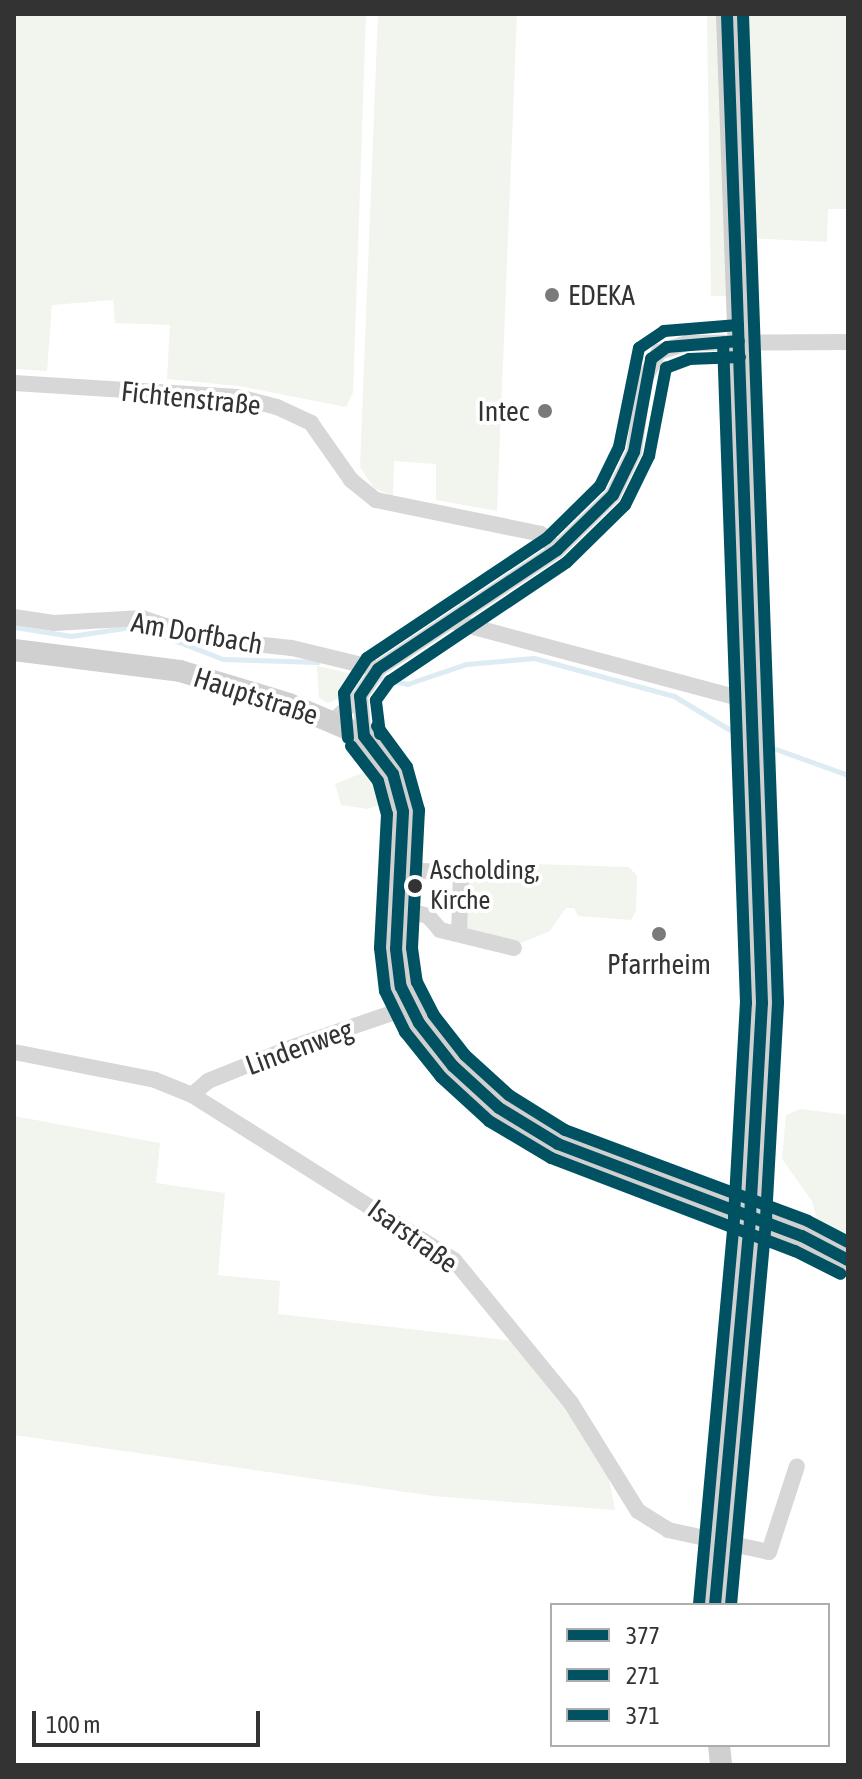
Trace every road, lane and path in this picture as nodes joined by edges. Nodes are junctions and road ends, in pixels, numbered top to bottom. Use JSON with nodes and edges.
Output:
{"nodes":[{"id":1,"x":727,"y":14,"type":"edge"},
{"id":2,"x":739,"y":341,"type":"junction"},
{"id":3,"x":848,"y":342,"type":"edge"},
{"id":4,"x":14,"y":383,"type":"edge"},
{"id":5,"x":557,"y":550,"type":"junction"},
{"id":6,"x":14,"y":617,"type":"edge"},
{"id":7,"x":455,"y":622,"type":"junction"},
{"id":8,"x":14,"y":650,"type":"edge"},
{"id":9,"x":371,"y":680,"type":"junction"},
{"id":10,"x":754,"y":714,"type":"junction"},
{"id":11,"x":333,"y":721,"type":"junction"},
{"id":12,"x":364,"y":736,"type":"junction"},
{"id":13,"x":403,"y":870,"type":"junction"},
{"id":14,"x":398,"y":908,"type":"junction"},
{"id":15,"x":459,"y":932,"type":"junction"},
{"id":16,"x":514,"y":948,"type":"dead end"},
{"id":17,"x":410,"y":1007,"type":"junction"},
{"id":18,"x":14,"y":1052,"type":"edge"},
{"id":19,"x":192,"y":1095,"type":"junction"},
{"id":20,"x":750,"y":1217,"type":"junction"},
{"id":21,"x":848,"y":1260,"type":"edge"},
{"id":22,"x":797,"y":1466,"type":"dead end"},
{"id":23,"x":719,"y":1539,"type":"junction"},
{"id":24,"x":715,"y":1603,"type":"edge"}],
"edges":[{"from":1,"to":2,"type":"main road"},
{"from":2,"to":3,"type":"street"},
{"from":2,"to":5,"type":"street"},
{"from":2,"to":10,"type":"main road"},
{"from":4,"to":5,"type":"street","name":"Fichtenstraße"},
{"from":5,"to":7,"type":"street"},
{"from":6,"to":9,"type":"street","name":"Am Dorfbach"},
{"from":7,"to":9,"type":"street"},
{"from":7,"to":10,"type":"street"},
{"from":8,"to":11,"type":"main road","name":"Hauptstraße"},
{"from":9,"to":11,"type":"street"},
{"from":9,"to":12,"type":"street"},
{"from":10,"to":20,"type":"main road"},
{"from":11,"to":12,"type":"main road","name":"Hauptstraße"},
{"from":12,"to":13,"type":"main road","name":"Hauptstraße"},
{"from":13,"to":14,"type":"main road","name":"Hauptstraße"},
{"from":13,"to":15,"type":"street"},
{"from":14,"to":15,"type":"street"},
{"from":14,"to":17,"type":"main road","name":"Hauptstraße"},
{"from":15,"to":16,"type":"street"},
{"from":17,"to":19,"type":"street","name":"Lindenweg"},
{"from":17,"to":20,"type":"main road","name":"Hauptstraße"},
{"from":18,"to":19,"type":"street","name":"Isarstraße"},
{"from":19,"to":23,"type":"street","name":"Isarstraße"},
{"from":20,"to":21,"type":"main road","name":"Hauptstraße"},
{"from":20,"to":23,"type":"main road"},
{"from":22,"to":23,"type":"street","name":"Isarstraße"},
{"from":23,"to":24,"type":"main road"}]}
